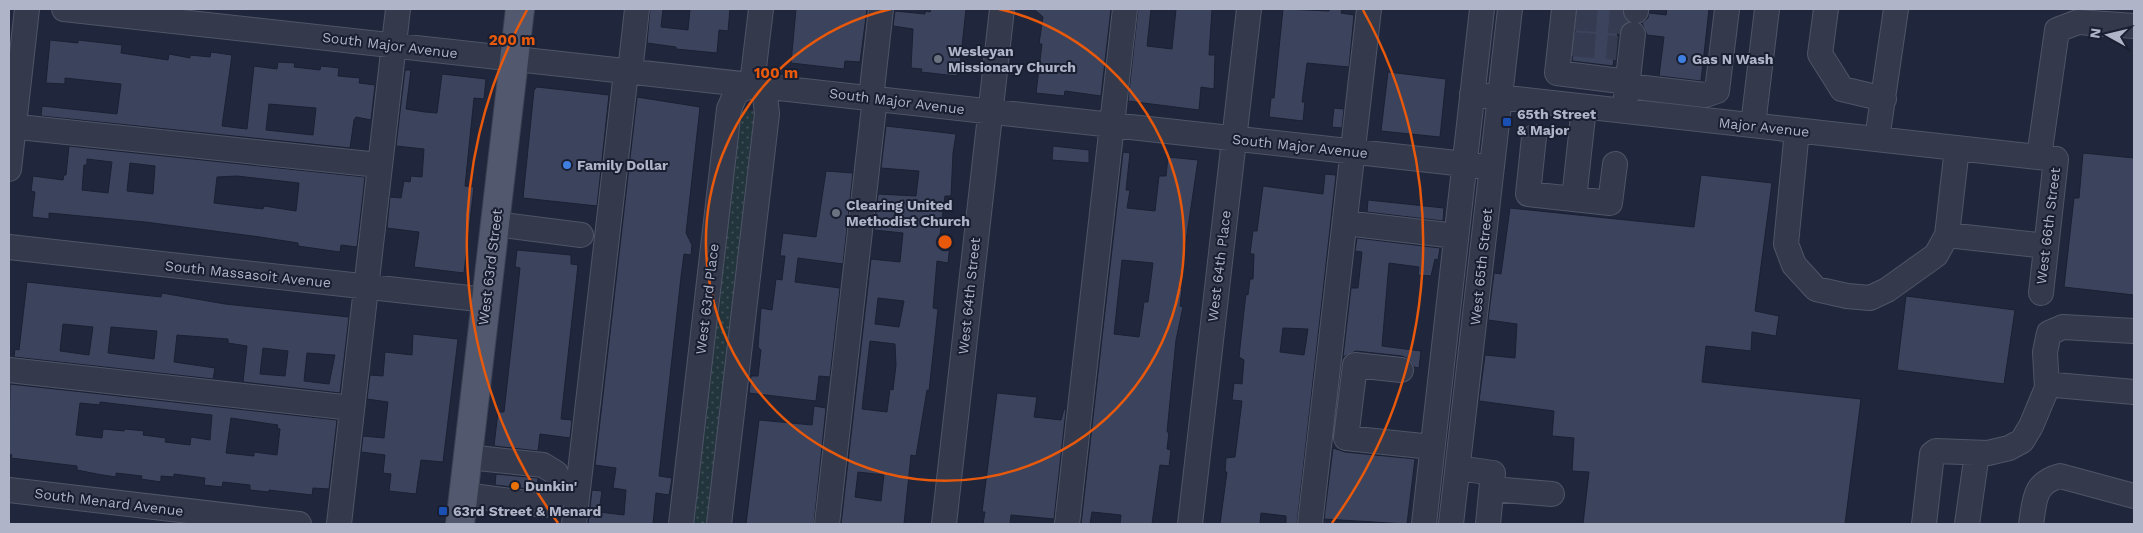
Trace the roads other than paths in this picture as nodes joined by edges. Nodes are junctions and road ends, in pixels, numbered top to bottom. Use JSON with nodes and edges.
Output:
{"nodes":[{"id":1,"x":27,"y":9,"type":"edge"},
{"id":2,"x":64,"y":9,"type":"edge"},
{"id":3,"x":398,"y":9,"type":"edge"},
{"id":4,"x":520,"y":9,"type":"edge"},
{"id":5,"x":636,"y":9,"type":"edge"},
{"id":6,"x":761,"y":9,"type":"edge"},
{"id":7,"x":881,"y":9,"type":"edge"},
{"id":8,"x":1002,"y":9,"type":"edge"},
{"id":9,"x":1125,"y":9,"type":"edge"},
{"id":10,"x":1249,"y":9,"type":"edge"},
{"id":11,"x":1369,"y":9,"type":"edge"},
{"id":12,"x":1482,"y":9,"type":"edge"},
{"id":13,"x":1510,"y":9,"type":"edge"},
{"id":14,"x":1727,"y":9,"type":"edge"},
{"id":15,"x":1767,"y":9,"type":"edge"},
{"id":16,"x":1826,"y":9,"type":"edge"},
{"id":17,"x":1896,"y":9,"type":"edge"},
{"id":18,"x":1567,"y":14,"type":"edge"},
{"id":19,"x":2134,"y":26,"type":"edge"},
{"id":20,"x":1631,"y":30,"type":"edge"},
{"id":21,"x":394,"y":45,"type":"junction"},
{"id":22,"x":514,"y":59,"type":"junction"},
{"id":23,"x":628,"y":72,"type":"junction"},
{"id":24,"x":752,"y":84,"type":"junction"},
{"id":25,"x":1628,"y":84,"type":"junction"},
{"id":26,"x":1472,"y":94,"type":"junction"},
{"id":27,"x":1500,"y":97,"type":"junction"},
{"id":28,"x":873,"y":98,"type":"junction"},
{"id":29,"x":1884,"y":99,"type":"junction"},
{"id":30,"x":1584,"y":107,"type":"junction"},
{"id":31,"x":1624,"y":111,"type":"junction"},
{"id":32,"x":990,"y":112,"type":"junction"},
{"id":33,"x":1112,"y":125,"type":"junction"},
{"id":34,"x":11,"y":126,"type":"edge"},
{"id":35,"x":1753,"y":126,"type":"junction"},
{"id":36,"x":1797,"y":130,"type":"junction"},
{"id":37,"x":1534,"y":137,"type":"dead end"},
{"id":38,"x":1234,"y":139,"type":"junction"},
{"id":39,"x":1877,"y":139,"type":"junction"},
{"id":40,"x":1957,"y":148,"type":"junction"},
{"id":41,"x":1353,"y":152,"type":"junction"},
{"id":42,"x":2048,"y":158,"type":"junction"},
{"id":43,"x":1464,"y":164,"type":"junction"},
{"id":44,"x":1615,"y":164,"type":"dead end"},
{"id":45,"x":380,"y":165,"type":"junction"},
{"id":46,"x":1492,"y":167,"type":"junction"},
{"id":47,"x":9,"y":169,"type":"edge"},
{"id":48,"x":1574,"y":199,"type":"junction"},
{"id":49,"x":1345,"y":223,"type":"junction"},
{"id":50,"x":495,"y":224,"type":"junction"},
{"id":51,"x":581,"y":235,"type":"dead end"},
{"id":52,"x":1947,"y":235,"type":"junction"},
{"id":53,"x":1456,"y":236,"type":"junction"},
{"id":54,"x":2046,"y":246,"type":"junction"},
{"id":55,"x":9,"y":248,"type":"edge"},
{"id":56,"x":365,"y":287,"type":"junction"},
{"id":57,"x":2041,"y":293,"type":"dead end"},
{"id":58,"x":486,"y":300,"type":"junction"},
{"id":59,"x":2134,"y":332,"type":"edge"},
{"id":60,"x":9,"y":370,"type":"edge"},
{"id":61,"x":1401,"y":370,"type":"dead end"},
{"id":62,"x":2047,"y":388,"type":"junction"},
{"id":63,"x":2134,"y":392,"type":"edge"},
{"id":64,"x":352,"y":408,"type":"junction"},
{"id":65,"x":1432,"y":447,"type":"junction"},
{"id":66,"x":1977,"y":453,"type":"junction"},
{"id":67,"x":468,"y":457,"type":"junction"},
{"id":68,"x":1458,"y":468,"type":"junction"},
{"id":69,"x":1492,"y":489,"type":"junction"},
{"id":70,"x":9,"y":490,"type":"edge"},
{"id":71,"x":1552,"y":494,"type":"dead end"},
{"id":72,"x":464,"y":495,"type":"junction"},
{"id":73,"x":2134,"y":496,"type":"edge"},
{"id":74,"x":299,"y":524,"type":"edge"},
{"id":75,"x":339,"y":524,"type":"edge"},
{"id":76,"x":460,"y":524,"type":"edge"},
{"id":77,"x":574,"y":524,"type":"edge"},
{"id":78,"x":681,"y":524,"type":"edge"},
{"id":79,"x":719,"y":524,"type":"edge"},
{"id":80,"x":827,"y":524,"type":"edge"},
{"id":81,"x":944,"y":524,"type":"edge"},
{"id":82,"x":1067,"y":524,"type":"edge"},
{"id":83,"x":1190,"y":524,"type":"edge"},
{"id":84,"x":1310,"y":524,"type":"edge"},
{"id":85,"x":1424,"y":524,"type":"edge"},
{"id":86,"x":1451,"y":524,"type":"edge"},
{"id":87,"x":1488,"y":524,"type":"edge"},
{"id":88,"x":1924,"y":524,"type":"edge"},
{"id":89,"x":1967,"y":524,"type":"edge"},
{"id":90,"x":2031,"y":524,"type":"edge"}],
"edges":[{"from":1,"to":34,"type":"street"},
{"from":2,"to":21,"type":"street","name":"South Major Avenue"},
{"from":3,"to":21,"type":"street"},
{"from":4,"to":22,"type":"main road","name":"West 63rd Street"},
{"from":5,"to":23,"type":"street"},
{"from":6,"to":24,"type":"street"},
{"from":7,"to":28,"type":"street"},
{"from":8,"to":32,"type":"street","name":"West 64th Street"},
{"from":9,"to":33,"type":"street"},
{"from":10,"to":38,"type":"street","name":"West 64th Place"},
{"from":11,"to":41,"type":"street"},
{"from":12,"to":26,"type":"street","name":"West 65th Street"},
{"from":13,"to":27,"type":"street","name":"West 65th Street"},
{"from":14,"to":25,"type":"street"},
{"from":15,"to":35,"type":"street"},
{"from":16,"to":29,"type":"street"},
{"from":17,"to":29,"type":"street"},
{"from":18,"to":25,"type":"street"},
{"from":19,"to":42,"type":"street","name":"West 66th Street"},
{"from":20,"to":25,"type":"street"},
{"from":21,"to":22,"type":"street","name":"South Major Avenue"},
{"from":21,"to":45,"type":"street"},
{"from":22,"to":23,"type":"street","name":"South Major Avenue"},
{"from":22,"to":50,"type":"main road","name":"West 63rd Street"},
{"from":23,"to":24,"type":"street","name":"South Major Avenue"},
{"from":23,"to":77,"type":"street"},
{"from":24,"to":28,"type":"street","name":"South Major Avenue"},
{"from":24,"to":78,"type":"street","name":"West 63rd Place"},
{"from":24,"to":79,"type":"street"},
{"from":25,"to":31,"type":"street"},
{"from":26,"to":27,"type":"street","name":"Major Avenue"},
{"from":26,"to":43,"type":"street","name":"West 65th Street"},
{"from":27,"to":30,"type":"street","name":"Major Avenue"},
{"from":27,"to":46,"type":"street","name":"West 65th Street"},
{"from":28,"to":32,"type":"street","name":"South Major Avenue"},
{"from":28,"to":80,"type":"street"},
{"from":29,"to":39,"type":"street"},
{"from":30,"to":31,"type":"street","name":"Major Avenue"},
{"from":30,"to":48,"type":"street"},
{"from":31,"to":35,"type":"street","name":"Major Avenue"},
{"from":32,"to":33,"type":"street","name":"South Major Avenue"},
{"from":32,"to":81,"type":"street","name":"West 64th Street"},
{"from":33,"to":38,"type":"street","name":"South Major Avenue"},
{"from":33,"to":82,"type":"street"},
{"from":34,"to":45,"type":"street"},
{"from":34,"to":47,"type":"street"},
{"from":35,"to":36,"type":"street","name":"Major Avenue"},
{"from":36,"to":39,"type":"street","name":"Major Avenue"},
{"from":36,"to":52,"type":"street"},
{"from":37,"to":48,"type":"street"},
{"from":38,"to":41,"type":"street","name":"South Major Avenue"},
{"from":38,"to":83,"type":"street","name":"West 64th Place"},
{"from":39,"to":40,"type":"street","name":"Major Avenue"},
{"from":40,"to":42,"type":"street","name":"Major Avenue"},
{"from":40,"to":52,"type":"street"},
{"from":41,"to":43,"type":"street","name":"South Major Avenue"},
{"from":41,"to":49,"type":"street"},
{"from":42,"to":54,"type":"street","name":"West 66th Street"},
{"from":43,"to":46,"type":"street","name":"South Major Avenue"},
{"from":43,"to":53,"type":"street","name":"West 65th Street"},
{"from":44,"to":48,"type":"street"},
{"from":45,"to":56,"type":"street"},
{"from":46,"to":68,"type":"street","name":"West 65th Street"},
{"from":49,"to":53,"type":"street"},
{"from":49,"to":84,"type":"street"},
{"from":50,"to":51,"type":"street"},
{"from":50,"to":58,"type":"main road","name":"West 63rd Street"},
{"from":52,"to":54,"type":"street"},
{"from":53,"to":65,"type":"street","name":"West 65th Street"},
{"from":54,"to":57,"type":"street","name":"West 66th Street"},
{"from":55,"to":56,"type":"street","name":"South Massasoit Avenue"},
{"from":56,"to":58,"type":"street","name":"South Massasoit Avenue"},
{"from":56,"to":64,"type":"street"},
{"from":58,"to":67,"type":"main road","name":"West 63rd Street"},
{"from":59,"to":62,"type":"street"},
{"from":60,"to":64,"type":"street"},
{"from":61,"to":65,"type":"street"},
{"from":62,"to":63,"type":"street"},
{"from":62,"to":66,"type":"street"},
{"from":64,"to":75,"type":"street"},
{"from":65,"to":85,"type":"street","name":"West 65th Street"},
{"from":66,"to":88,"type":"street"},
{"from":66,"to":89,"type":"street"},
{"from":67,"to":72,"type":"main road","name":"West 63rd Street"},
{"from":67,"to":72,"type":"street"},
{"from":68,"to":69,"type":"street"},
{"from":68,"to":86,"type":"street","name":"West 65th Street"},
{"from":69,"to":71,"type":"street"},
{"from":69,"to":87,"type":"street"},
{"from":70,"to":74,"type":"street","name":"South Menard Avenue"},
{"from":72,"to":76,"type":"main road","name":"West 63rd Street"},
{"from":73,"to":90,"type":"street"}]}
